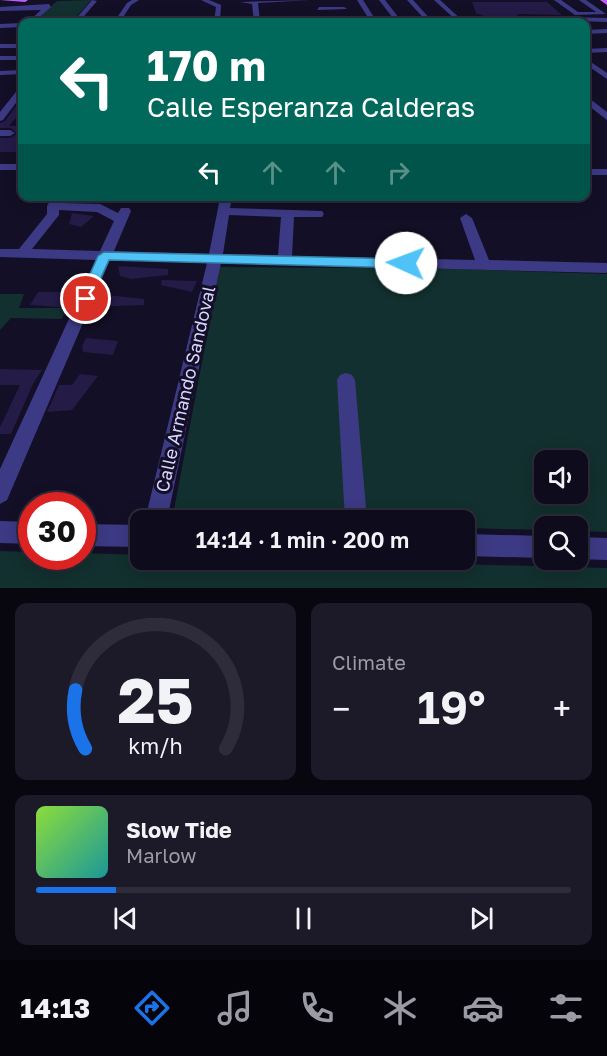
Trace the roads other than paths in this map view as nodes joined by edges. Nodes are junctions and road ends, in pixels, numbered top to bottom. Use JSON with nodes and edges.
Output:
{"nodes":[{"id":1,"x":0,"y":0,"type":"edge"},
{"id":2,"x":308,"y":0,"type":"edge"},
{"id":3,"x":340,"y":0,"type":"edge"},
{"id":4,"x":360,"y":0,"type":"edge"},
{"id":5,"x":368,"y":0,"type":"edge"},
{"id":6,"x":382,"y":0,"type":"edge"},
{"id":7,"x":410,"y":0,"type":"edge"},
{"id":8,"x":437,"y":0,"type":"edge"},
{"id":9,"x":556,"y":0,"type":"edge"},
{"id":10,"x":582,"y":0,"type":"edge"},
{"id":11,"x":603,"y":0,"type":"edge"},
{"id":12,"x":26,"y":1,"type":"edge"},
{"id":13,"x":94,"y":1,"type":"edge"},
{"id":14,"x":130,"y":1,"type":"edge"},
{"id":15,"x":208,"y":1,"type":"edge"},
{"id":16,"x":53,"y":2,"type":"dead end"},
{"id":17,"x":243,"y":2,"type":"dead end"},
{"id":18,"x":255,"y":2,"type":"junction"},
{"id":19,"x":607,"y":3,"type":"edge"},
{"id":20,"x":566,"y":7,"type":"junction"},
{"id":21,"x":594,"y":7,"type":"junction"},
{"id":22,"x":47,"y":8,"type":"junction"},
{"id":23,"x":0,"y":9,"type":"edge"},
{"id":24,"x":20,"y":9,"type":"junction"},
{"id":25,"x":344,"y":9,"type":"junction"},
{"id":26,"x":312,"y":10,"type":"dead end"},
{"id":27,"x":607,"y":10,"type":"edge"},
{"id":28,"x":38,"y":16,"type":"junction"},
{"id":29,"x":0,"y":17,"type":"edge"},
{"id":30,"x":36,"y":18,"type":"edge"},
{"id":31,"x":79,"y":18,"type":"edge"},
{"id":32,"x":119,"y":18,"type":"edge"},
{"id":33,"x":218,"y":18,"type":"edge"},
{"id":34,"x":256,"y":18,"type":"edge"},
{"id":35,"x":349,"y":18,"type":"edge"},
{"id":36,"x":373,"y":18,"type":"edge"},
{"id":37,"x":396,"y":18,"type":"edge"},
{"id":38,"x":426,"y":18,"type":"edge"},
{"id":39,"x":457,"y":18,"type":"edge"},
{"id":40,"x":590,"y":20,"type":"edge"},
{"id":41,"x":607,"y":20,"type":"edge"},
{"id":42,"x":18,"y":25,"type":"edge"},
{"id":43,"x":0,"y":26,"type":"edge"},
{"id":44,"x":590,"y":30,"type":"edge"},
{"id":45,"x":607,"y":30,"type":"edge"},
{"id":46,"x":0,"y":46,"type":"edge"},
{"id":47,"x":18,"y":46,"type":"edge"},
{"id":48,"x":607,"y":51,"type":"edge"},
{"id":49,"x":590,"y":52,"type":"edge"},
{"id":50,"x":0,"y":58,"type":"edge"},
{"id":51,"x":18,"y":58,"type":"edge"},
{"id":52,"x":590,"y":64,"type":"edge"},
{"id":53,"x":18,"y":72,"type":"edge"},
{"id":54,"x":0,"y":73,"type":"edge"},
{"id":55,"x":607,"y":77,"type":"edge"},
{"id":56,"x":18,"y":95,"type":"edge"},
{"id":57,"x":590,"y":102,"type":"edge"},
{"id":58,"x":607,"y":117,"type":"edge"},
{"id":59,"x":0,"y":118,"type":"edge"},
{"id":60,"x":0,"y":161,"type":"edge"},
{"id":61,"x":18,"y":161,"type":"edge"},
{"id":62,"x":0,"y":167,"type":"edge"},
{"id":63,"x":18,"y":168,"type":"edge"},
{"id":64,"x":590,"y":172,"type":"edge"},
{"id":65,"x":607,"y":172,"type":"edge"},
{"id":66,"x":590,"y":178,"type":"edge"},
{"id":67,"x":607,"y":178,"type":"edge"},
{"id":68,"x":56,"y":201,"type":"edge"},
{"id":69,"x":288,"y":212,"type":"junction"},
{"id":70,"x":318,"y":214,"type":"dead end"},
{"id":71,"x":466,"y":218,"type":"dead end"},
{"id":72,"x":23,"y":254,"type":"junction"},
{"id":73,"x":1,"y":255,"type":"edge"},
{"id":74,"x":104,"y":256,"type":"junction"},
{"id":75,"x":215,"y":258,"type":"junction"},
{"id":76,"x":285,"y":260,"type":"junction"},
{"id":77,"x":484,"y":266,"type":"junction"},
{"id":78,"x":607,"y":268,"type":"edge"},
{"id":79,"x":346,"y":380,"type":"dead end"},
{"id":80,"x":0,"y":494,"type":"edge"},
{"id":81,"x":158,"y":510,"type":"edge"},
{"id":82,"x":355,"y":510,"type":"edge"},
{"id":83,"x":0,"y":532,"type":"edge"},
{"id":84,"x":18,"y":533,"type":"edge"},
{"id":85,"x":96,"y":535,"type":"edge"},
{"id":86,"x":130,"y":536,"type":"edge"},
{"id":87,"x":475,"y":545,"type":"edge"},
{"id":88,"x":534,"y":548,"type":"edge"},
{"id":89,"x":588,"y":548,"type":"edge"},
{"id":90,"x":607,"y":549,"type":"edge"}],
"edges":[{"from":1,"to":12,"type":"main road"},
{"from":2,"to":18,"type":"street"},
{"from":3,"to":25,"type":"street"},
{"from":4,"to":36,"type":"street"},
{"from":5,"to":36,"type":"street"},
{"from":6,"to":37,"type":"street"},
{"from":7,"to":38,"type":"street"},
{"from":8,"to":39,"type":"street"},
{"from":9,"to":20,"type":"street"},
{"from":10,"to":21,"type":"street"},
{"from":11,"to":19,"type":"main road"},
{"from":12,"to":24,"type":"street"},
{"from":13,"to":31,"type":"street"},
{"from":14,"to":32,"type":"street"},
{"from":15,"to":33,"type":"street"},
{"from":16,"to":22,"type":"street"},
{"from":17,"to":18,"type":"street"},
{"from":18,"to":34,"type":"street"},
{"from":20,"to":21,"type":"street"},
{"from":20,"to":21,"type":"street"},
{"from":21,"to":27,"type":"street"},
{"from":22,"to":24,"type":"street"},
{"from":22,"to":28,"type":"street"},
{"from":23,"to":24,"type":"street"},
{"from":25,"to":26,"type":"street"},
{"from":25,"to":35,"type":"street"},
{"from":28,"to":29,"type":"street"},
{"from":28,"to":30,"type":"street"},
{"from":40,"to":41,"type":"street"},
{"from":42,"to":43,"type":"street"},
{"from":44,"to":45,"type":"street"},
{"from":46,"to":47,"type":"street"},
{"from":48,"to":49,"type":"street"},
{"from":50,"to":51,"type":"street"},
{"from":52,"to":55,"type":"street"},
{"from":53,"to":54,"type":"street"},
{"from":56,"to":59,"type":"street"},
{"from":57,"to":58,"type":"street"},
{"from":60,"to":61,"type":"street"},
{"from":62,"to":63,"type":"street"},
{"from":64,"to":65,"type":"street"},
{"from":66,"to":67,"type":"street"},
{"from":68,"to":72,"type":"street"},
{"from":68,"to":74,"type":"street"},
{"from":69,"to":70,"type":"street"},
{"from":69,"to":75,"type":"street","name":"Calle Armando Sandoval"},
{"from":69,"to":76,"type":"street"},
{"from":71,"to":77,"type":"street"},
{"from":72,"to":73,"type":"street"},
{"from":72,"to":74,"type":"street"},
{"from":74,"to":75,"type":"street"},
{"from":74,"to":80,"type":"street"},
{"from":75,"to":76,"type":"street"},
{"from":75,"to":81,"type":"street","name":"Calle Armando Sandoval"},
{"from":76,"to":77,"type":"street"},
{"from":77,"to":78,"type":"street"},
{"from":79,"to":82,"type":"street"},
{"from":83,"to":84,"type":"street"},
{"from":85,"to":86,"type":"street"},
{"from":87,"to":88,"type":"street"},
{"from":89,"to":90,"type":"street"}]}
